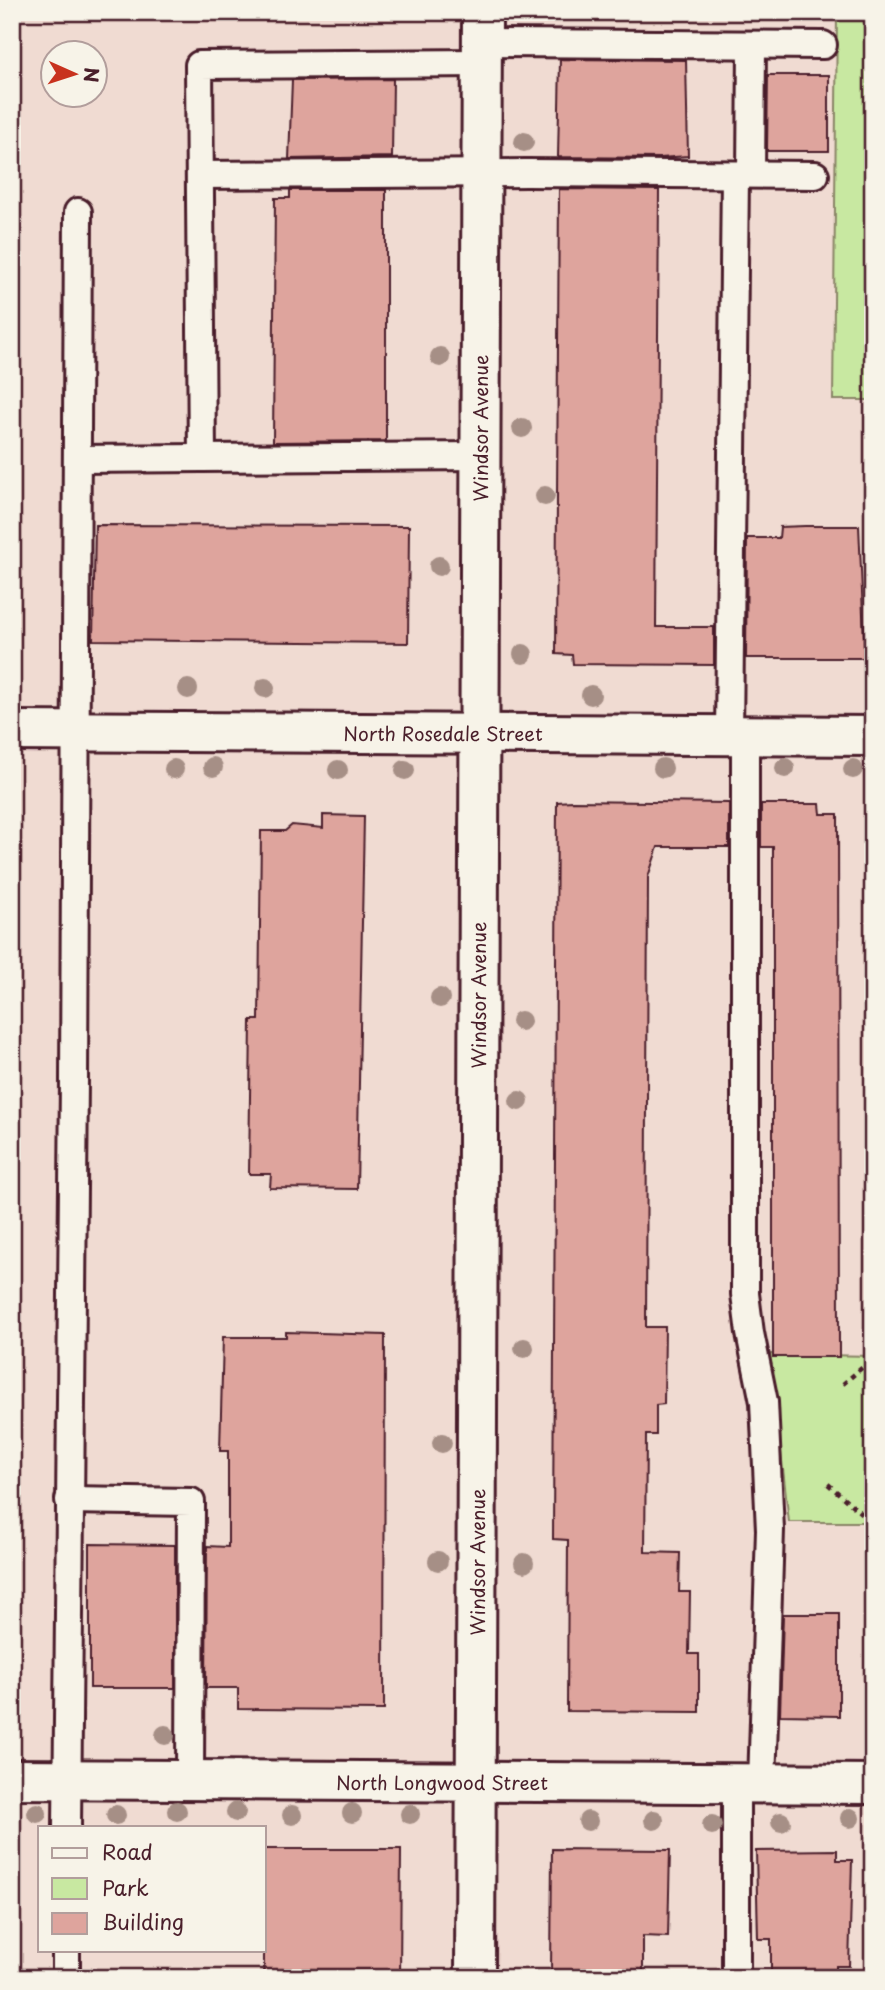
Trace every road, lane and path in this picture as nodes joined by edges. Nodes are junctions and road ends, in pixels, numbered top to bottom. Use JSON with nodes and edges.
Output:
{"nodes":[{"id":1,"x":481,"y":40,"type":"edge"},
{"id":2,"x":752,"y":45,"type":"junction"},
{"id":3,"x":823,"y":45,"type":"dead end"},
{"id":4,"x":481,"y":173,"type":"junction"},
{"id":5,"x":200,"y":174,"type":"junction"},
{"id":6,"x":743,"y":174,"type":"junction"},
{"id":7,"x":815,"y":175,"type":"dead end"},
{"id":8,"x":78,"y":212,"type":"dead end"},
{"id":9,"x":480,"y":456,"type":"junction"},
{"id":10,"x":202,"y":458,"type":"junction"},
{"id":11,"x":77,"y":459,"type":"junction"},
{"id":12,"x":12,"y":731,"type":"edge"},
{"id":13,"x":75,"y":731,"type":"junction"},
{"id":14,"x":479,"y":733,"type":"junction"},
{"id":15,"x":737,"y":735,"type":"junction"},
{"id":16,"x":873,"y":736,"type":"edge"},
{"id":17,"x":872,"y":1359,"type":"edge"},
{"id":18,"x":842,"y":1384,"type":"dead end"},
{"id":19,"x":828,"y":1484,"type":"dead end"},
{"id":20,"x":69,"y":1500,"type":"junction"},
{"id":21,"x":872,"y":1513,"type":"edge"},
{"id":22,"x":12,"y":1779,"type":"edge"},
{"id":23,"x":67,"y":1779,"type":"junction"},
{"id":24,"x":190,"y":1780,"type":"junction"},
{"id":25,"x":476,"y":1782,"type":"junction"},
{"id":26,"x":749,"y":1784,"type":"junction"},
{"id":27,"x":873,"y":1784,"type":"edge"},
{"id":28,"x":67,"y":1826,"type":"edge"},
{"id":29,"x":66,"y":1952,"type":"edge"},
{"id":30,"x":66,"y":1978,"type":"edge"},
{"id":31,"x":475,"y":1978,"type":"edge"},
{"id":32,"x":736,"y":1978,"type":"edge"}],
"edges":[{"from":1,"to":2,"type":"lane"},
{"from":1,"to":4,"type":"street","name":"Windsor Avenue"},
{"from":1,"to":5,"type":"lane"},
{"from":2,"to":3,"type":"lane"},
{"from":2,"to":6,"type":"lane"},
{"from":4,"to":5,"type":"lane"},
{"from":4,"to":6,"type":"lane"},
{"from":4,"to":9,"type":"street","name":"Windsor Avenue"},
{"from":5,"to":10,"type":"lane"},
{"from":6,"to":7,"type":"lane"},
{"from":6,"to":15,"type":"lane"},
{"from":8,"to":11,"type":"lane"},
{"from":9,"to":10,"type":"lane"},
{"from":9,"to":14,"type":"street","name":"Windsor Avenue"},
{"from":10,"to":11,"type":"lane"},
{"from":11,"to":13,"type":"lane"},
{"from":12,"to":13,"type":"street","name":"North Rosedale Street"},
{"from":13,"to":14,"type":"street","name":"North Rosedale Street"},
{"from":13,"to":20,"type":"lane"},
{"from":14,"to":15,"type":"street","name":"North Rosedale Street"},
{"from":14,"to":25,"type":"street","name":"Windsor Avenue"},
{"from":15,"to":16,"type":"street","name":"North Rosedale Street"},
{"from":15,"to":26,"type":"lane"},
{"from":17,"to":18,"type":"path"},
{"from":19,"to":21,"type":"path"},
{"from":20,"to":23,"type":"lane"},
{"from":20,"to":24,"type":"lane"},
{"from":22,"to":23,"type":"street","name":"North Longwood Street"},
{"from":23,"to":24,"type":"street","name":"North Longwood Street"},
{"from":23,"to":28,"type":"lane"},
{"from":24,"to":25,"type":"street","name":"North Longwood Street"},
{"from":25,"to":26,"type":"street","name":"North Longwood Street"},
{"from":25,"to":31,"type":"street","name":"Windsor Avenue"},
{"from":26,"to":27,"type":"street","name":"North Longwood Street"},
{"from":26,"to":32,"type":"lane"},
{"from":29,"to":30,"type":"lane"}]}
